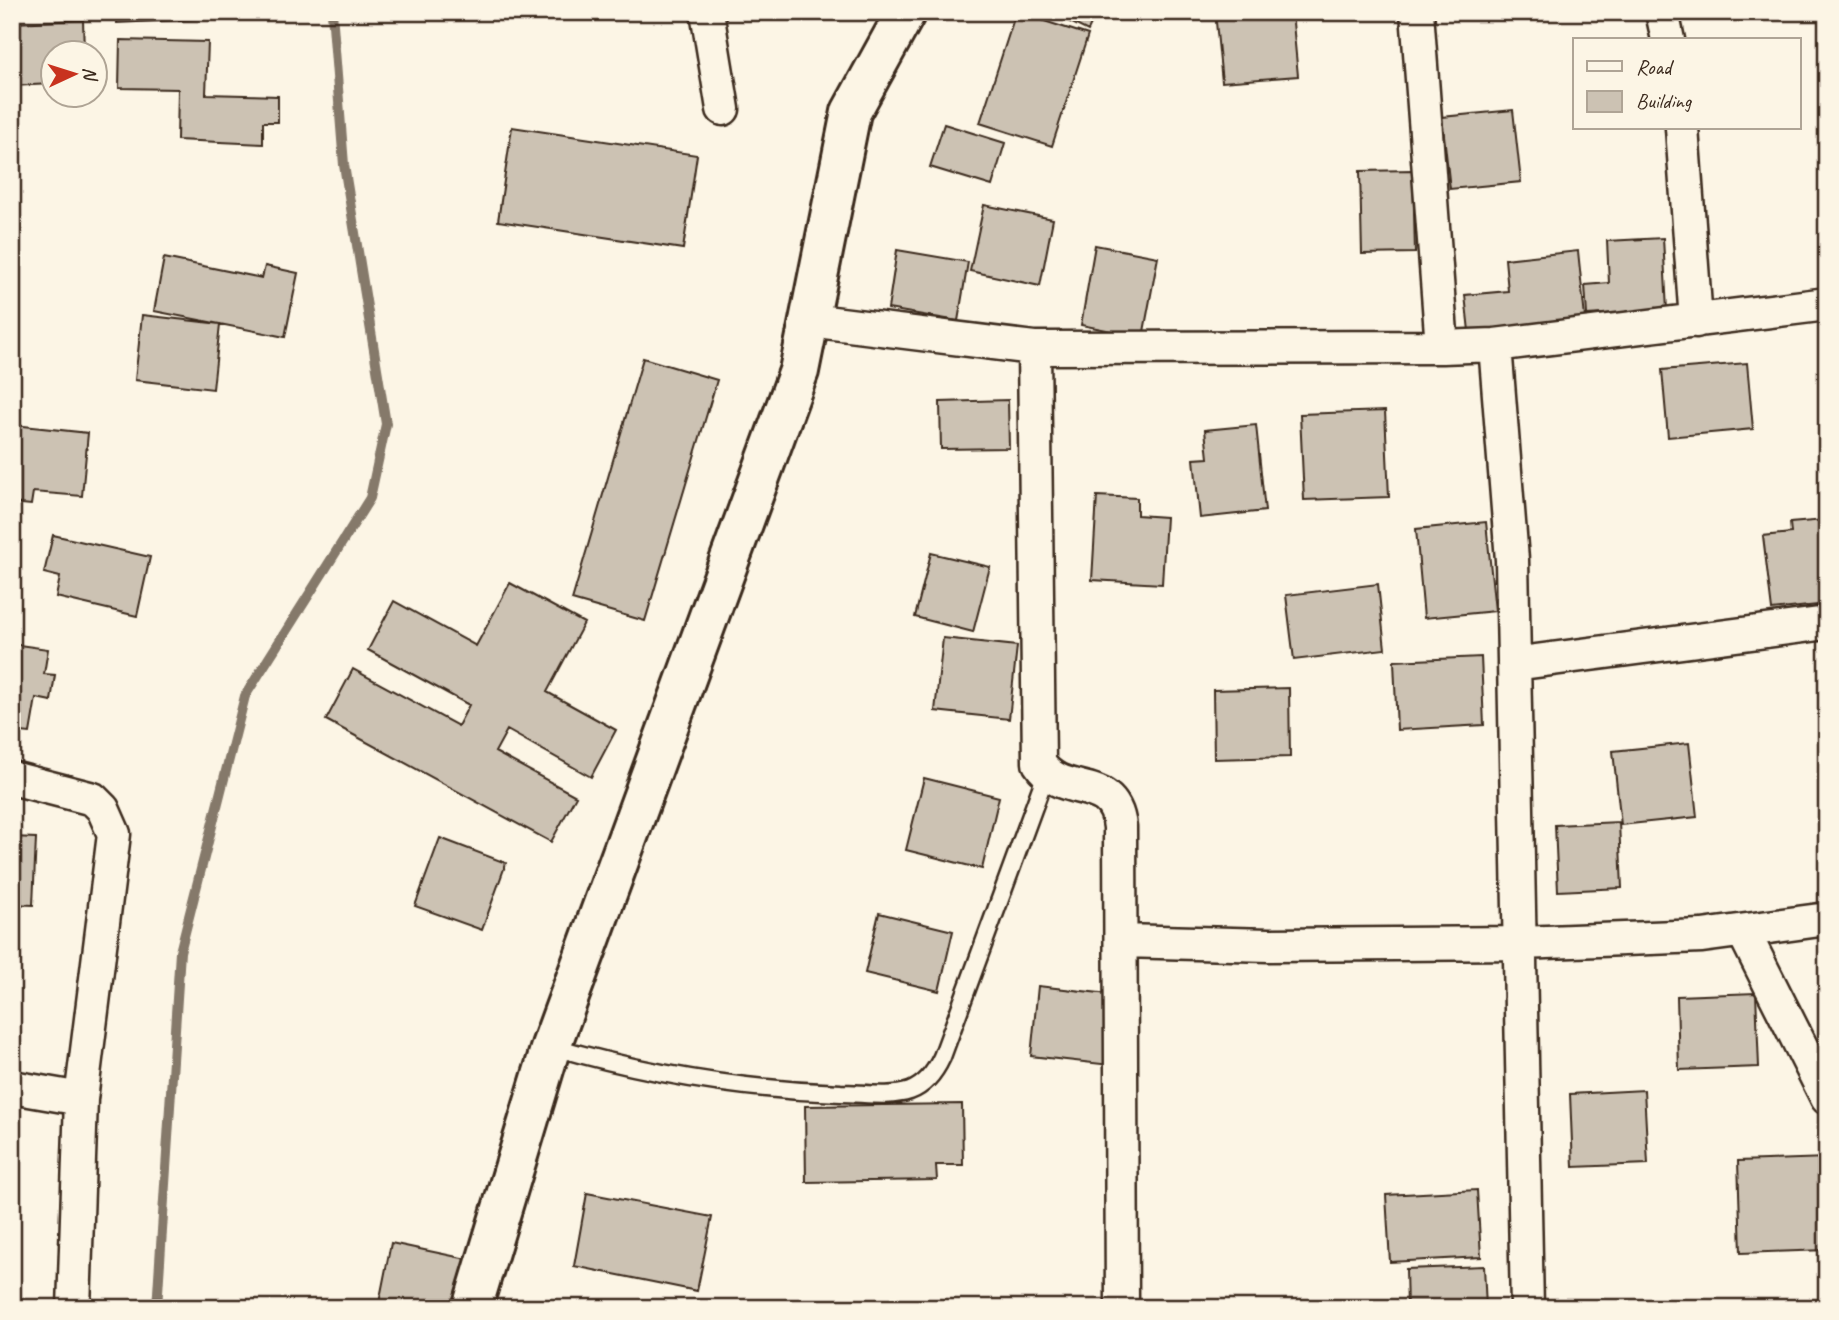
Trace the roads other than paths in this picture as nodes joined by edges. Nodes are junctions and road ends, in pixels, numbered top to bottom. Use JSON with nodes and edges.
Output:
{"nodes":[{"id":1,"x":708,"y":12,"type":"edge"},
{"id":2,"x":905,"y":12,"type":"edge"},
{"id":3,"x":1417,"y":12,"type":"edge"},
{"id":4,"x":1662,"y":12,"type":"edge"},
{"id":5,"x":1668,"y":38,"type":"edge"},
{"id":6,"x":723,"y":109,"type":"dead end"},
{"id":7,"x":1682,"y":130,"type":"edge"},
{"id":8,"x":1827,"y":304,"type":"edge"},
{"id":9,"x":810,"y":320,"type":"junction"},
{"id":10,"x":1696,"y":321,"type":"junction"},
{"id":11,"x":1495,"y":345,"type":"junction"},
{"id":12,"x":1442,"y":346,"type":"junction"},
{"id":13,"x":1034,"y":348,"type":"junction"},
{"id":14,"x":1827,"y":623,"type":"edge"},
{"id":15,"x":1514,"y":664,"type":"junction"},
{"id":16,"x":1046,"y":774,"type":"junction"},
{"id":17,"x":12,"y":778,"type":"edge"},
{"id":18,"x":1827,"y":919,"type":"edge"},
{"id":19,"x":1743,"y":931,"type":"junction"},
{"id":20,"x":1123,"y":941,"type":"junction"},
{"id":21,"x":1521,"y":943,"type":"junction"},
{"id":22,"x":551,"y":1046,"type":"junction"},
{"id":23,"x":12,"y":1087,"type":"edge"},
{"id":24,"x":1827,"y":1098,"type":"edge"},
{"id":25,"x":81,"y":1099,"type":"junction"},
{"id":26,"x":74,"y":1308,"type":"edge"},
{"id":27,"x":472,"y":1308,"type":"edge"},
{"id":28,"x":1122,"y":1308,"type":"edge"},
{"id":29,"x":1527,"y":1308,"type":"edge"}],
"edges":[{"from":1,"to":6,"type":"street"},
{"from":2,"to":9,"type":"street"},
{"from":3,"to":12,"type":"street"},
{"from":4,"to":5,"type":"street"},
{"from":7,"to":10,"type":"street"},
{"from":8,"to":10,"type":"street"},
{"from":9,"to":13,"type":"street"},
{"from":9,"to":22,"type":"street"},
{"from":10,"to":11,"type":"street"},
{"from":11,"to":12,"type":"street"},
{"from":11,"to":15,"type":"street"},
{"from":12,"to":13,"type":"street"},
{"from":13,"to":16,"type":"street"},
{"from":14,"to":15,"type":"street"},
{"from":15,"to":21,"type":"street"},
{"from":16,"to":20,"type":"street"},
{"from":16,"to":22,"type":"lane"},
{"from":17,"to":25,"type":"street"},
{"from":18,"to":19,"type":"street"},
{"from":19,"to":21,"type":"street"},
{"from":19,"to":24,"type":"street"},
{"from":20,"to":21,"type":"street"},
{"from":20,"to":28,"type":"street"},
{"from":21,"to":29,"type":"street"},
{"from":22,"to":27,"type":"street"},
{"from":23,"to":25,"type":"street"},
{"from":25,"to":26,"type":"street"}]}
